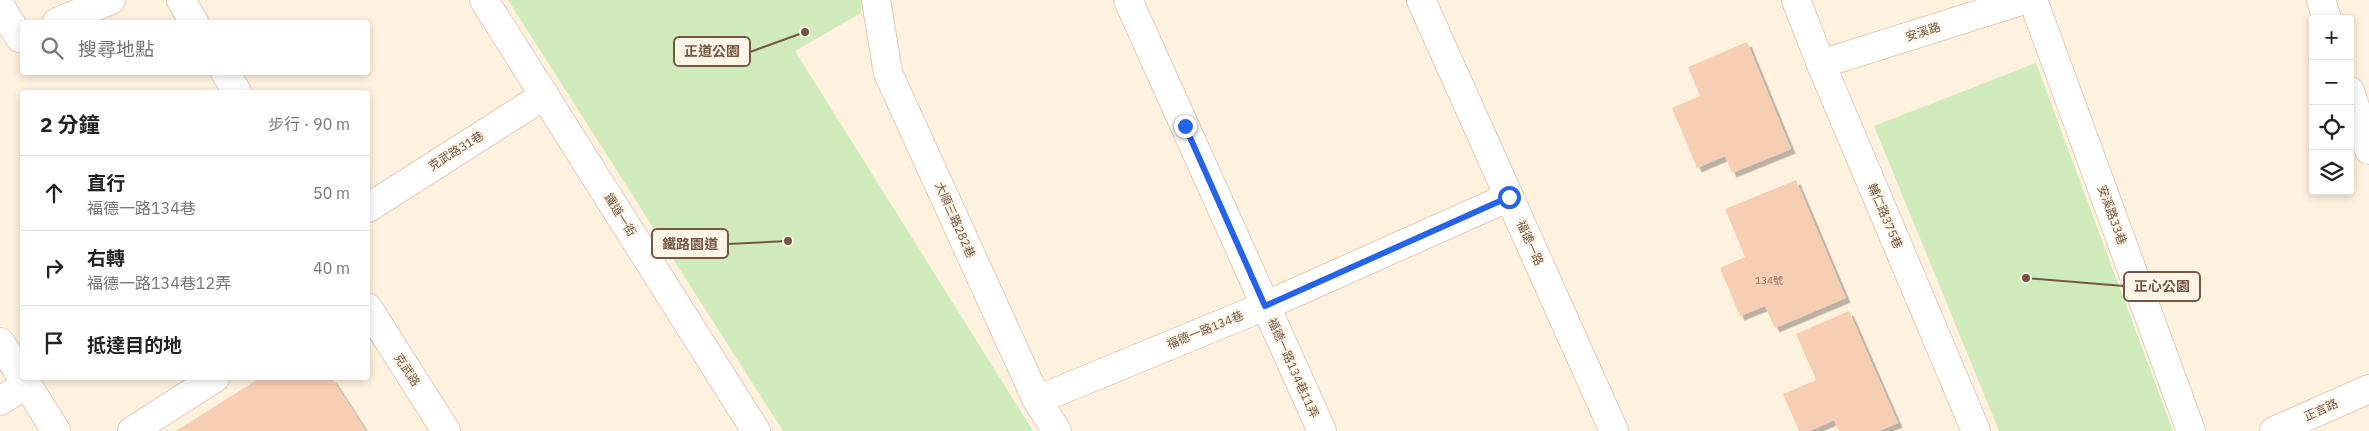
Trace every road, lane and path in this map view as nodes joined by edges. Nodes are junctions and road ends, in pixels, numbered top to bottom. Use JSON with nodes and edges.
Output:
{"nodes":[{"id":1,"x":111,"y":0,"type":"edge"},
{"id":2,"x":181,"y":0,"type":"edge"},
{"id":3,"x":484,"y":0,"type":"edge"},
{"id":4,"x":876,"y":0,"type":"edge"},
{"id":5,"x":1128,"y":0,"type":"edge"},
{"id":6,"x":1796,"y":0,"type":"edge"},
{"id":7,"x":2024,"y":0,"type":"edge"},
{"id":8,"x":2033,"y":0,"type":"edge"},
{"id":9,"x":2321,"y":0,"type":"edge"},
{"id":10,"x":1429,"y":3,"type":"edge"},
{"id":11,"x":0,"y":6,"type":"edge"},
{"id":12,"x":2326,"y":15,"type":"edge"},
{"id":13,"x":62,"y":20,"type":"edge"},
{"id":14,"x":193,"y":20,"type":"edge"},
{"id":15,"x":14,"y":42,"type":"edge"},
{"id":16,"x":1821,"y":64,"type":"junction"},
{"id":17,"x":227,"y":75,"type":"edge"},
{"id":18,"x":236,"y":90,"type":"edge"},
{"id":19,"x":545,"y":95,"type":"junction"},
{"id":20,"x":2354,"y":103,"type":"edge"},
{"id":21,"x":2369,"y":150,"type":"edge"},
{"id":22,"x":1509,"y":197,"type":"junction"},
{"id":23,"x":370,"y":207,"type":"edge"},
{"id":24,"x":1265,"y":306,"type":"junction"},
{"id":25,"x":370,"y":311,"type":"edge"},
{"id":26,"x":0,"y":342,"type":"edge"},
{"id":27,"x":20,"y":374,"type":"edge"},
{"id":28,"x":24,"y":380,"type":"edge"},
{"id":29,"x":212,"y":380,"type":"edge"},
{"id":30,"x":2369,"y":390,"type":"edge"},
{"id":31,"x":1037,"y":400,"type":"junction"},
{"id":32,"x":0,"y":401,"type":"edge"},
{"id":33,"x":56,"y":431,"type":"edge"},
{"id":34,"x":132,"y":431,"type":"edge"},
{"id":35,"x":446,"y":431,"type":"edge"},
{"id":36,"x":756,"y":431,"type":"edge"},
{"id":37,"x":1057,"y":431,"type":"edge"},
{"id":38,"x":1322,"y":431,"type":"edge"},
{"id":39,"x":1614,"y":431,"type":"edge"},
{"id":40,"x":1976,"y":431,"type":"edge"},
{"id":41,"x":2191,"y":431,"type":"edge"},
{"id":42,"x":2274,"y":431,"type":"edge"}],
"edges":[{"from":1,"to":13,"type":"street"},
{"from":2,"to":14,"type":"street"},
{"from":3,"to":19,"type":"street","name":"鐵道一街"},
{"from":4,"to":31,"type":"street","name":"大順三路282巷"},
{"from":5,"to":24,"type":"street","name":"福德一路134巷11弄"},
{"from":6,"to":16,"type":"street","name":"輔仁路375巷"},
{"from":7,"to":16,"type":"street","name":"安溪路"},
{"from":8,"to":41,"type":"street","name":"安溪路33巷"},
{"from":9,"to":12,"type":"street"},
{"from":10,"to":22,"type":"street","name":"福德一路"},
{"from":11,"to":15,"type":"street"},
{"from":16,"to":40,"type":"street","name":"輔仁路375巷"},
{"from":17,"to":18,"type":"street"},
{"from":19,"to":23,"type":"street","name":"克武路31巷"},
{"from":19,"to":36,"type":"street","name":"鐵道一街"},
{"from":20,"to":21,"type":"street"},
{"from":22,"to":24,"type":"street","name":"福德一路134巷"},
{"from":22,"to":39,"type":"street","name":"福德一路"},
{"from":24,"to":31,"type":"street","name":"福德一路134巷"},
{"from":24,"to":38,"type":"street","name":"福德一路134巷11弄"},
{"from":25,"to":35,"type":"street","name":"克武路"},
{"from":26,"to":27,"type":"street"},
{"from":28,"to":32,"type":"street"},
{"from":28,"to":33,"type":"street"},
{"from":29,"to":34,"type":"street"},
{"from":30,"to":42,"type":"street","name":"正言路"},
{"from":31,"to":37,"type":"street","name":"大順三路282巷"}]}
